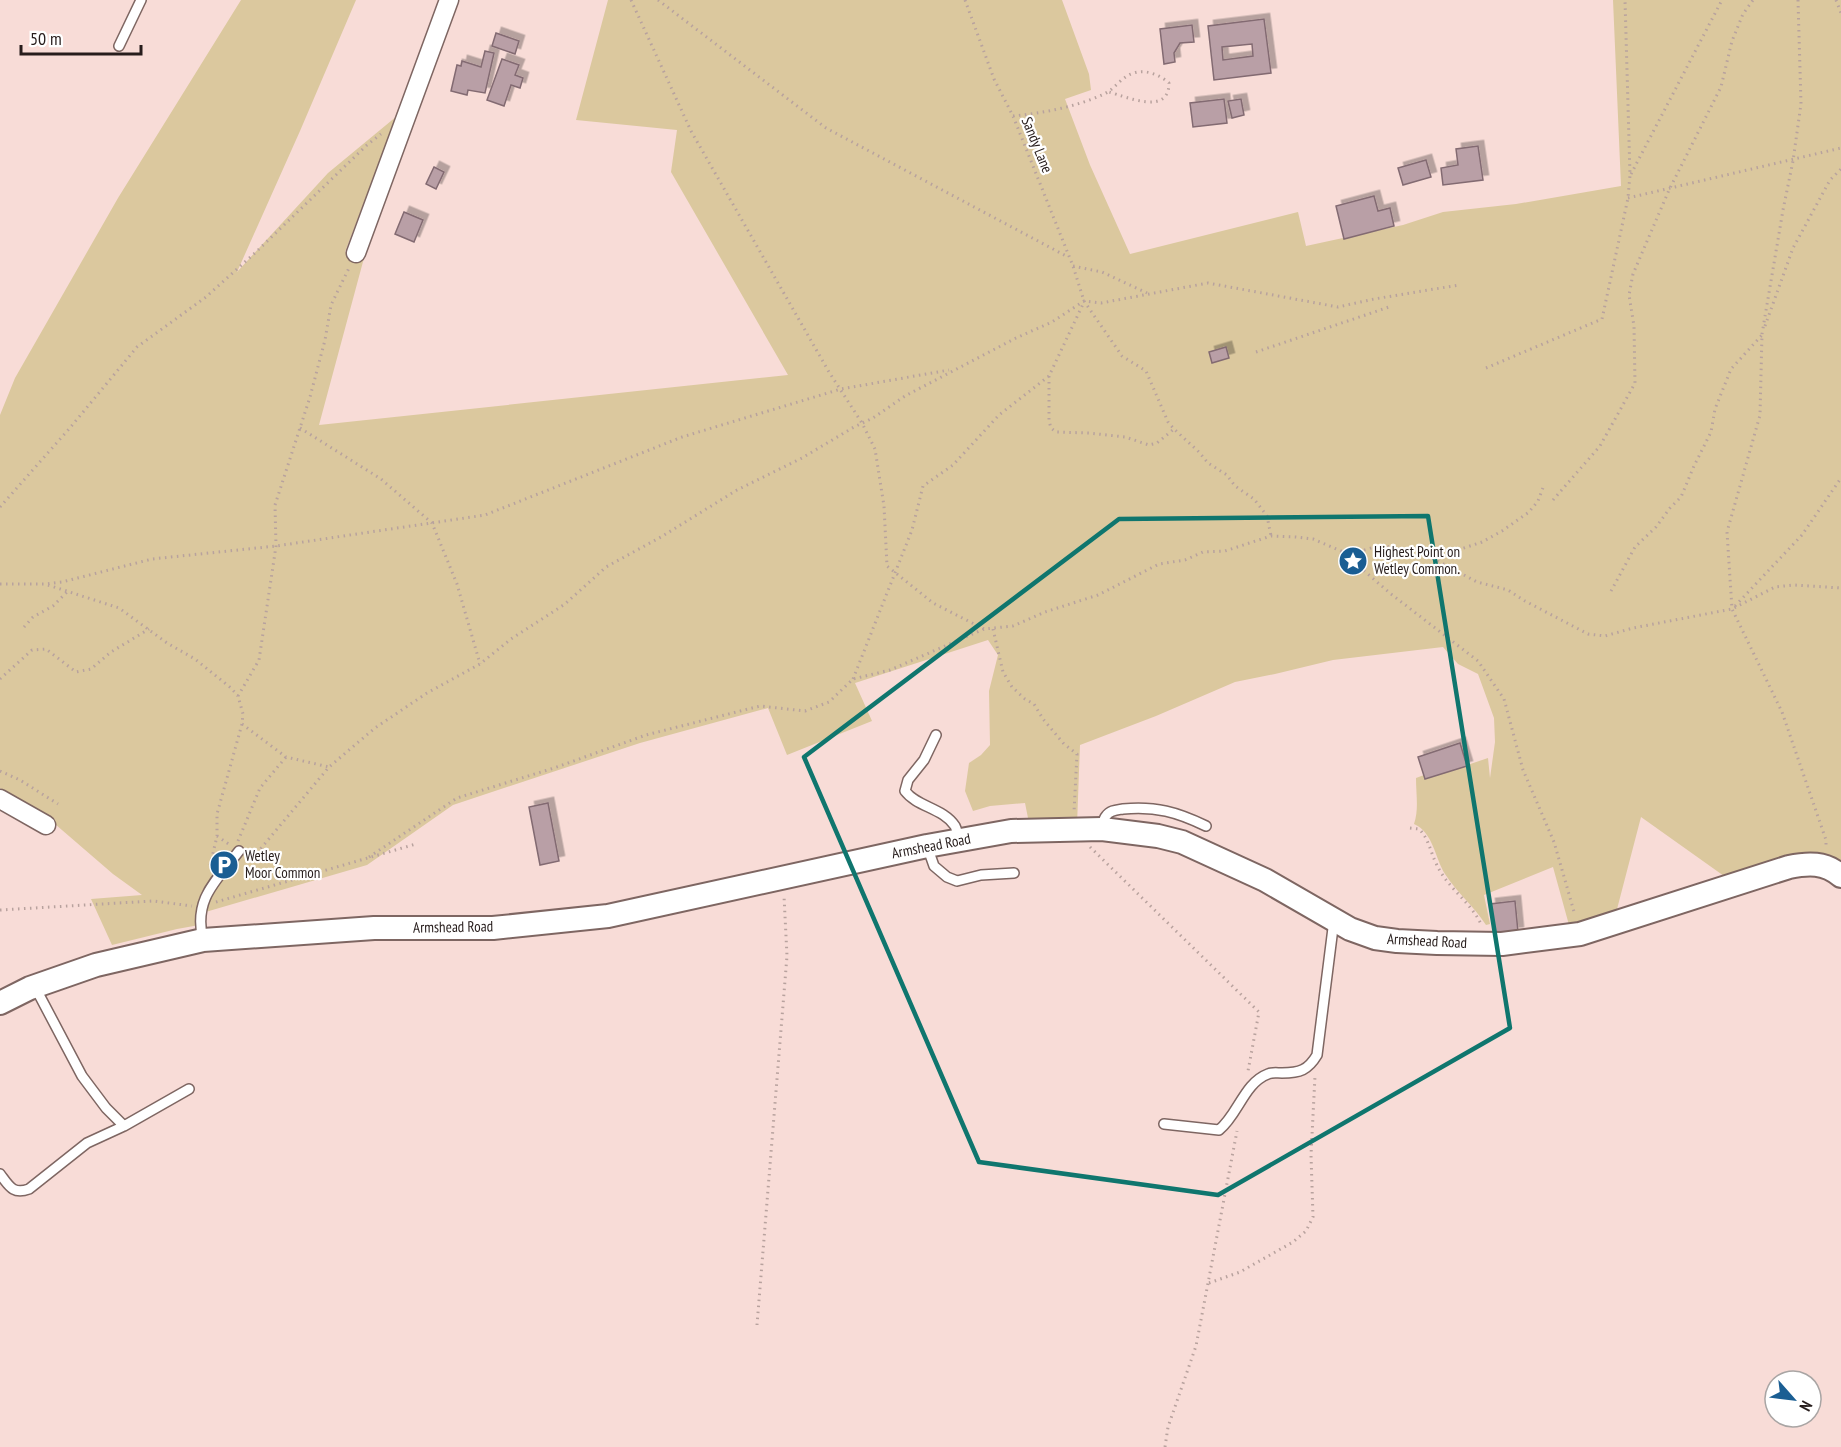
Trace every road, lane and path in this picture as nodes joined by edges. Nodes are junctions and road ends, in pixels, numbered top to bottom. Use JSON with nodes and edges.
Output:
{"nodes":[{"id":1,"x":141,"y":0,"type":"edge"},
{"id":2,"x":449,"y":0,"type":"edge"},
{"id":3,"x":631,"y":0,"type":"edge"},
{"id":4,"x":657,"y":0,"type":"edge"},
{"id":5,"x":965,"y":0,"type":"edge"},
{"id":6,"x":1625,"y":0,"type":"edge"},
{"id":7,"x":1722,"y":0,"type":"edge"},
{"id":8,"x":1753,"y":0,"type":"edge"},
{"id":9,"x":1798,"y":0,"type":"edge"},
{"id":10,"x":1836,"y":0,"type":"edge"},
{"id":11,"x":1841,"y":13,"type":"edge"},
{"id":12,"x":118,"y":46,"type":"dead end"},
{"id":13,"x":1109,"y":92,"type":"junction"},
{"id":14,"x":1013,"y":116,"type":"junction"},
{"id":15,"x":383,"y":133,"type":"dead end"},
{"id":16,"x":1841,"y":148,"type":"edge"},
{"id":17,"x":1793,"y":161,"type":"junction"},
{"id":18,"x":1841,"y":169,"type":"edge"},
{"id":19,"x":1630,"y":175,"type":"junction"},
{"id":20,"x":1669,"y":190,"type":"junction"},
{"id":21,"x":1628,"y":198,"type":"junction"},
{"id":22,"x":356,"y":253,"type":"joint"},
{"id":23,"x":1069,"y":258,"type":"junction"},
{"id":24,"x":1072,"y":266,"type":"junction"},
{"id":25,"x":1459,"y":285,"type":"dead end"},
{"id":26,"x":1149,"y":294,"type":"junction"},
{"id":27,"x":1084,"y":301,"type":"junction"},
{"id":28,"x":1389,"y":306,"type":"dead end"},
{"id":29,"x":1762,"y":334,"type":"junction"},
{"id":30,"x":1256,"y":352,"type":"dead end"},
{"id":31,"x":1486,"y":368,"type":"dead end"},
{"id":32,"x":952,"y":370,"type":"junction"},
{"id":33,"x":1049,"y":376,"type":"junction"},
{"id":34,"x":841,"y":389,"type":"junction"},
{"id":35,"x":862,"y":423,"type":"junction"},
{"id":36,"x":300,"y":428,"type":"junction"},
{"id":37,"x":1174,"y":429,"type":"junction"},
{"id":38,"x":1841,"y":478,"type":"edge"},
{"id":39,"x":1544,"y":485,"type":"dead end"},
{"id":40,"x":1554,"y":500,"type":"dead end"},
{"id":41,"x":0,"y":507,"type":"edge"},
{"id":42,"x":432,"y":523,"type":"junction"},
{"id":43,"x":1270,"y":536,"type":"junction"},
{"id":44,"x":276,"y":546,"type":"junction"},
{"id":45,"x":1341,"y":551,"type":"junction"},
{"id":46,"x":1425,"y":554,"type":"junction"},
{"id":47,"x":896,"y":573,"type":"junction"},
{"id":48,"x":0,"y":584,"type":"edge"},
{"id":49,"x":45,"y":584,"type":"junction"},
{"id":50,"x":1841,"y":588,"type":"edge"},
{"id":51,"x":68,"y":591,"type":"junction"},
{"id":52,"x":1611,"y":591,"type":"dead end"},
{"id":53,"x":1732,"y":609,"type":"junction"},
{"id":54,"x":24,"y":627,"type":"dead end"},
{"id":55,"x":149,"y":629,"type":"junction"},
{"id":56,"x":984,"y":629,"type":"junction"},
{"id":57,"x":993,"y":629,"type":"junction"},
{"id":58,"x":480,"y":664,"type":"junction"},
{"id":59,"x":0,"y":679,"type":"edge"},
{"id":60,"x":853,"y":679,"type":"junction"},
{"id":61,"x":238,"y":696,"type":"junction"},
{"id":62,"x":242,"y":724,"type":"junction"},
{"id":63,"x":936,"y":735,"type":"dead end"},
{"id":64,"x":286,"y":758,"type":"junction"},
{"id":65,"x":329,"y":767,"type":"junction"},
{"id":66,"x":0,"y":771,"type":"edge"},
{"id":67,"x":0,"y":799,"type":"edge"},
{"id":68,"x":58,"y":804,"type":"dead end"},
{"id":69,"x":46,"y":825,"type":"dead end"},
{"id":70,"x":1206,"y":826,"type":"dead end"},
{"id":71,"x":1410,"y":828,"type":"dead end"},
{"id":72,"x":1102,"y":829,"type":"junction"},
{"id":73,"x":1073,"y":831,"type":"junction"},
{"id":74,"x":960,"y":840,"type":"junction"},
{"id":75,"x":416,"y":844,"type":"dead end"},
{"id":76,"x":927,"y":846,"type":"junction"},
{"id":77,"x":237,"y":850,"type":"joint"},
{"id":78,"x":369,"y":857,"type":"junction"},
{"id":79,"x":252,"y":859,"type":"dead end"},
{"id":80,"x":1833,"y":871,"type":"edge"},
{"id":81,"x":1014,"y":873,"type":"dead end"},
{"id":82,"x":209,"y":874,"type":"dead end"},
{"id":83,"x":782,"y":878,"type":"junction"},
{"id":84,"x":202,"y":907,"type":"junction"},
{"id":85,"x":0,"y":910,"type":"edge"},
{"id":86,"x":1334,"y":920,"type":"junction"},
{"id":87,"x":1580,"y":934,"type":"junction"},
{"id":88,"x":203,"y":940,"type":"junction"},
{"id":89,"x":1486,"y":944,"type":"junction"},
{"id":90,"x":35,"y":987,"type":"junction"},
{"id":91,"x":0,"y":1003,"type":"edge"},
{"id":92,"x":1317,"y":1055,"type":"junction"},
{"id":93,"x":189,"y":1089,"type":"dead end"},
{"id":94,"x":1164,"y":1124,"type":"dead end"},
{"id":95,"x":124,"y":1126,"type":"junction"},
{"id":96,"x":0,"y":1174,"type":"edge"},
{"id":97,"x":1209,"y":1283,"type":"dead end"},
{"id":98,"x":757,"y":1325,"type":"dead end"}],
"edges":[{"from":1,"to":12,"type":"lane"},
{"from":2,"to":22,"type":"street"},
{"from":3,"to":34,"type":"path"},
{"from":4,"to":23,"type":"path"},
{"from":5,"to":14,"type":"path","name":"Sandy Lane"},
{"from":6,"to":19,"type":"path"},
{"from":7,"to":19,"type":"path"},
{"from":8,"to":20,"type":"path"},
{"from":9,"to":17,"type":"path"},
{"from":10,"to":11,"type":"path"},
{"from":13,"to":13,"type":"path"},
{"from":13,"to":14,"type":"path"},
{"from":14,"to":23,"type":"path","name":"Sandy Lane"},
{"from":15,"to":41,"type":"path"},
{"from":16,"to":17,"type":"path"},
{"from":17,"to":20,"type":"path"},
{"from":17,"to":29,"type":"path"},
{"from":18,"to":29,"type":"path"},
{"from":19,"to":21,"type":"path"},
{"from":20,"to":21,"type":"path"},
{"from":20,"to":40,"type":"path"},
{"from":21,"to":31,"type":"path"},
{"from":22,"to":36,"type":"path"},
{"from":23,"to":24,"type":"path","name":"Sandy Lane"},
{"from":24,"to":26,"type":"path"},
{"from":24,"to":27,"type":"path","name":"Sandy Lane"},
{"from":25,"to":26,"type":"path"},
{"from":26,"to":27,"type":"path"},
{"from":27,"to":32,"type":"path"},
{"from":27,"to":33,"type":"path"},
{"from":27,"to":37,"type":"path","name":"Sandy Lane"},
{"from":28,"to":30,"type":"path"},
{"from":29,"to":52,"type":"path"},
{"from":29,"to":53,"type":"path"},
{"from":32,"to":34,"type":"path"},
{"from":32,"to":35,"type":"path"},
{"from":33,"to":37,"type":"path"},
{"from":33,"to":47,"type":"path"},
{"from":34,"to":35,"type":"path"},
{"from":34,"to":42,"type":"path"},
{"from":35,"to":47,"type":"path"},
{"from":35,"to":58,"type":"path"},
{"from":36,"to":42,"type":"path"},
{"from":36,"to":44,"type":"path"},
{"from":37,"to":43,"type":"path","name":"Sandy Lane"},
{"from":38,"to":53,"type":"path"},
{"from":39,"to":46,"type":"path"},
{"from":42,"to":44,"type":"path"},
{"from":42,"to":58,"type":"path"},
{"from":43,"to":45,"type":"path"},
{"from":43,"to":57,"type":"path"},
{"from":44,"to":49,"type":"path"},
{"from":44,"to":61,"type":"path"},
{"from":45,"to":46,"type":"path"},
{"from":45,"to":87,"type":"path"},
{"from":46,"to":53,"type":"path"},
{"from":47,"to":56,"type":"path"},
{"from":47,"to":60,"type":"path"},
{"from":48,"to":49,"type":"path"},
{"from":49,"to":51,"type":"path"},
{"from":50,"to":53,"type":"path"},
{"from":51,"to":54,"type":"path"},
{"from":51,"to":55,"type":"path"},
{"from":53,"to":80,"type":"path"},
{"from":55,"to":59,"type":"path"},
{"from":55,"to":61,"type":"path"},
{"from":56,"to":57,"type":"path"},
{"from":56,"to":60,"type":"path"},
{"from":57,"to":73,"type":"path"},
{"from":58,"to":65,"type":"path"},
{"from":60,"to":78,"type":"path"},
{"from":61,"to":62,"type":"path"},
{"from":62,"to":64,"type":"path"},
{"from":62,"to":82,"type":"path"},
{"from":63,"to":74,"type":"lane"},
{"from":64,"to":65,"type":"path"},
{"from":64,"to":77,"type":"path"},
{"from":65,"to":79,"type":"path"},
{"from":66,"to":68,"type":"path"},
{"from":67,"to":69,"type":"street"},
{"from":70,"to":72,"type":"lane"},
{"from":71,"to":89,"type":"path"},
{"from":72,"to":73,"type":"street","name":"Armshead Road"},
{"from":72,"to":86,"type":"street","name":"Armshead Road"},
{"from":73,"to":74,"type":"street","name":"Armshead Road"},
{"from":74,"to":76,"type":"street","name":"Armshead Road"},
{"from":75,"to":78,"type":"path"},
{"from":76,"to":81,"type":"lane"},
{"from":76,"to":83,"type":"street","name":"Armshead Road"},
{"from":77,"to":84,"type":"lane"},
{"from":78,"to":84,"type":"path"},
{"from":80,"to":87,"type":"street","name":"Armshead Road"},
{"from":83,"to":88,"type":"street","name":"Armshead Road"},
{"from":83,"to":98,"type":"path"},
{"from":84,"to":85,"type":"path"},
{"from":84,"to":88,"type":"lane"},
{"from":86,"to":89,"type":"street","name":"Armshead Road"},
{"from":86,"to":92,"type":"lane"},
{"from":87,"to":89,"type":"street","name":"Armshead Road"},
{"from":88,"to":90,"type":"street","name":"Armshead Road"},
{"from":90,"to":91,"type":"street","name":"Armshead Road"},
{"from":90,"to":95,"type":"lane"},
{"from":92,"to":94,"type":"lane"},
{"from":92,"to":97,"type":"path"},
{"from":93,"to":95,"type":"lane"},
{"from":95,"to":96,"type":"lane"}]}
